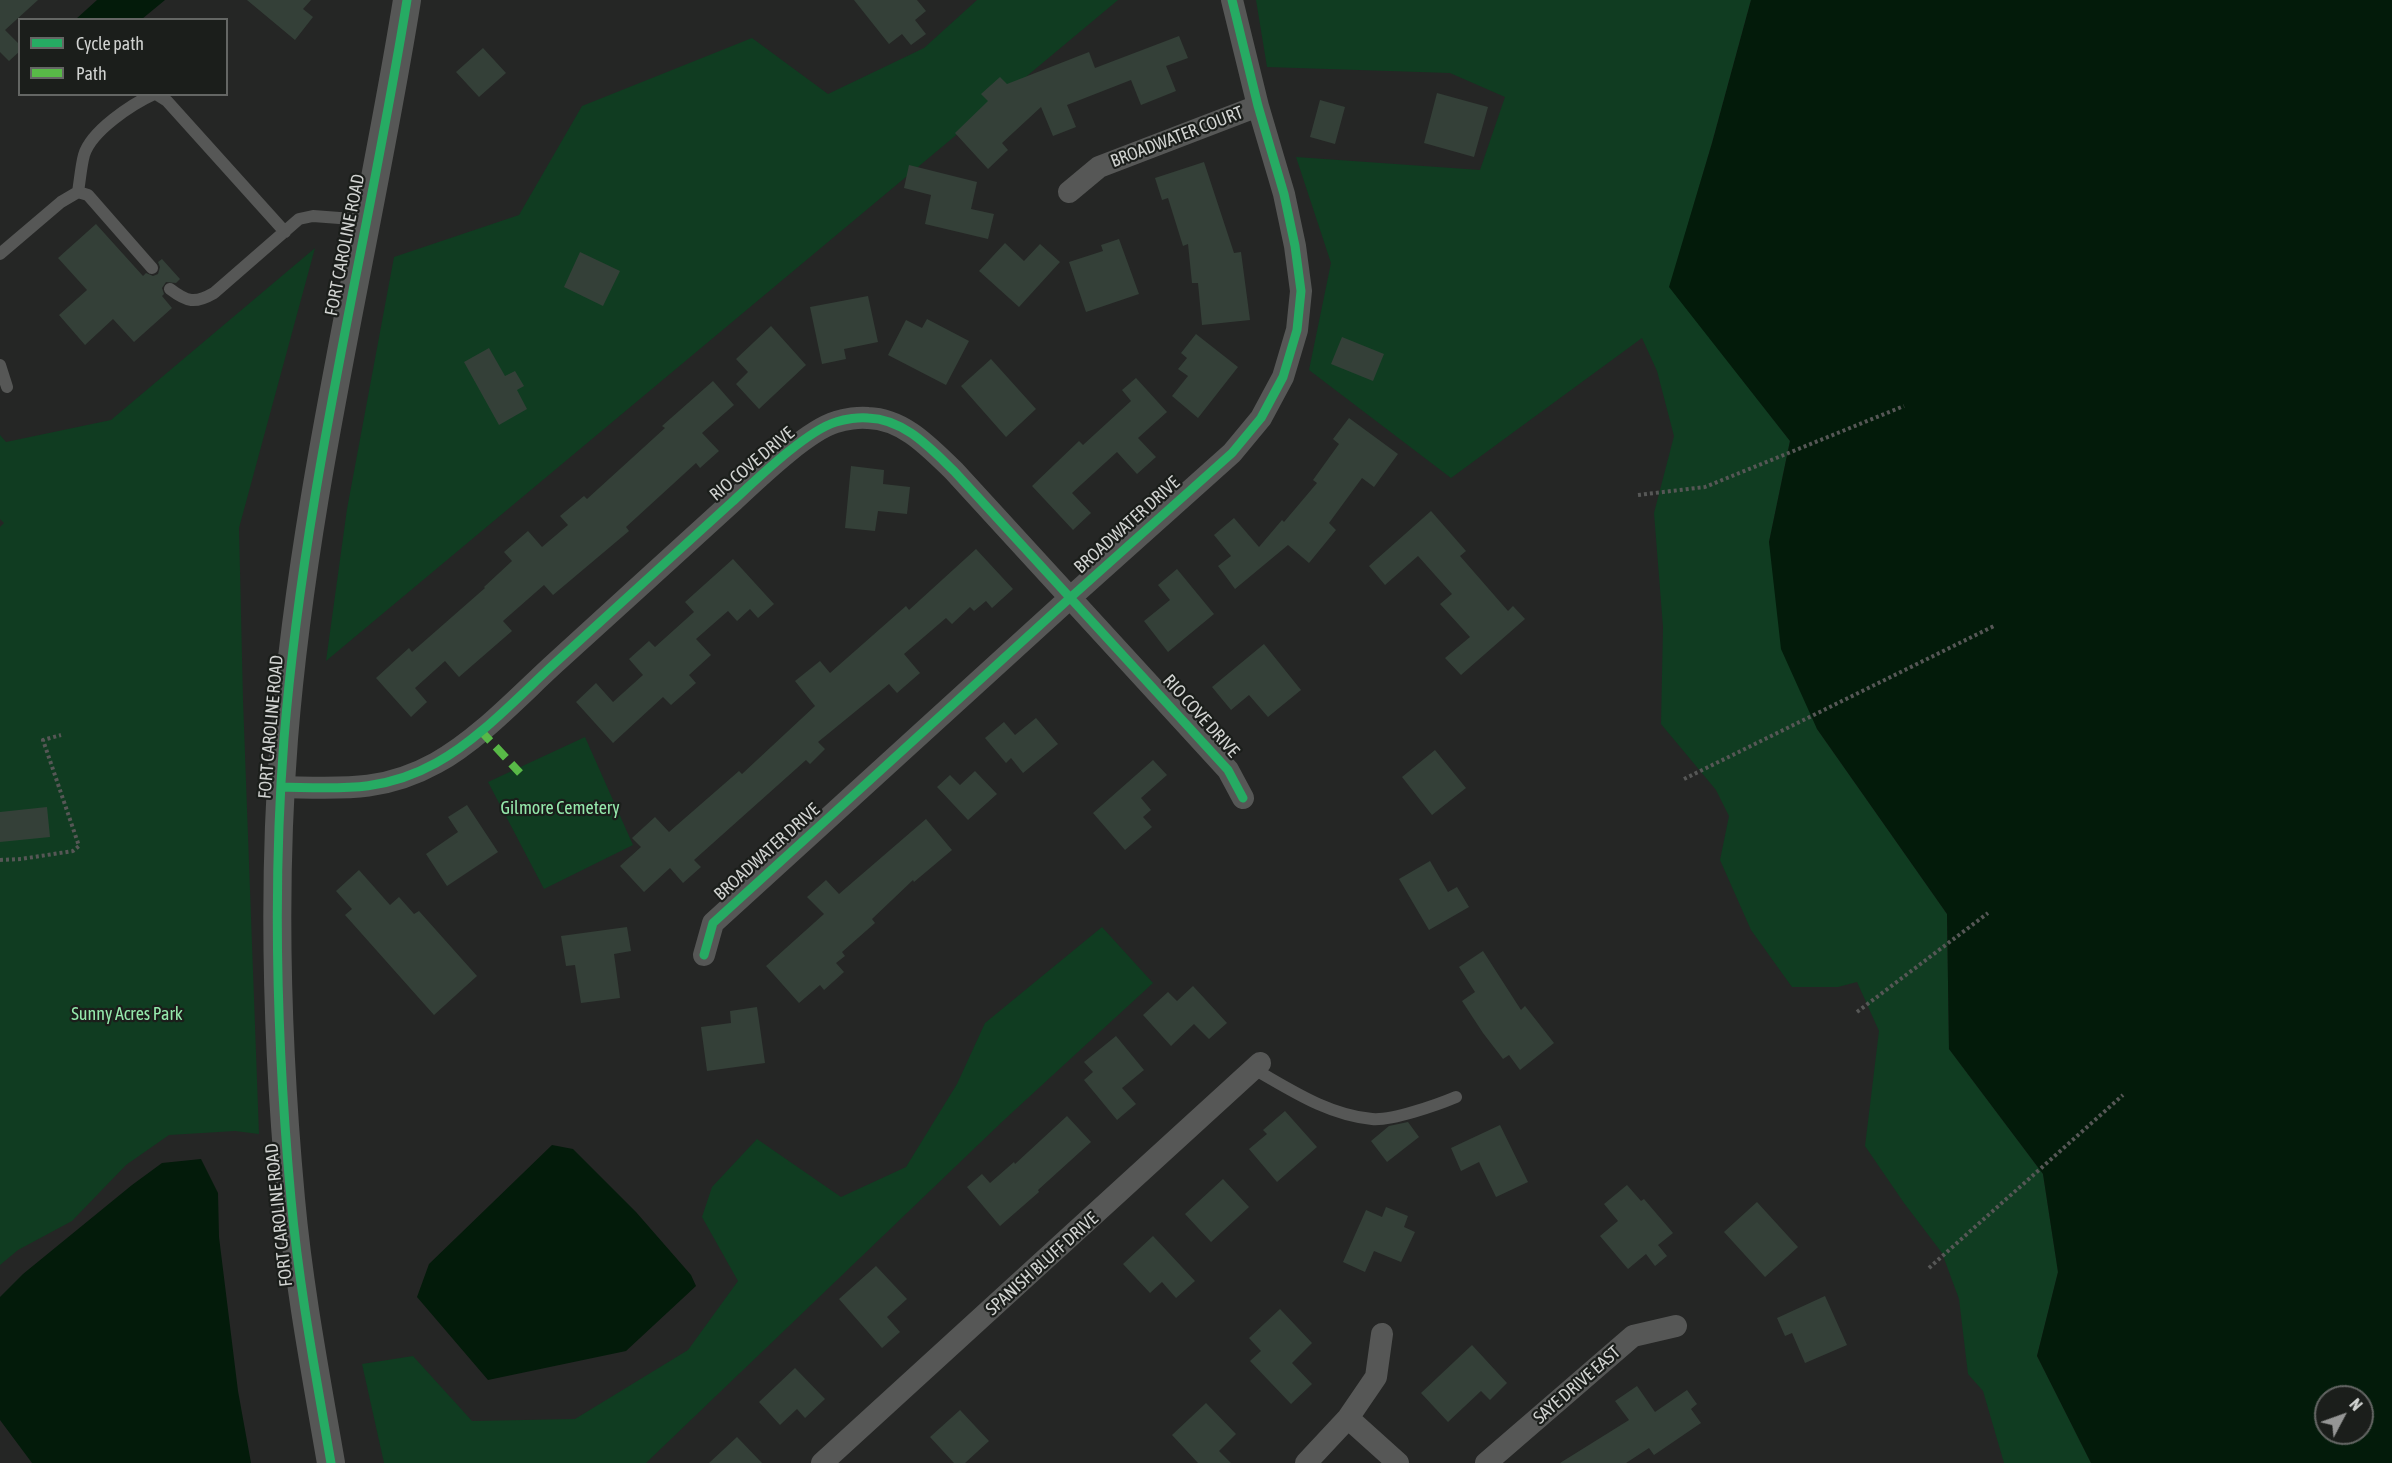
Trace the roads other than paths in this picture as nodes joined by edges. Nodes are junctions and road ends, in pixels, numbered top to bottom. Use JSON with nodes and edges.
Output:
{"nodes":[{"id":1,"x":407,"y":0,"type":"edge"},
{"id":2,"x":1232,"y":0,"type":"edge"},
{"id":3,"x":151,"y":96,"type":"edge"},
{"id":4,"x":158,"y":96,"type":"edge"},
{"id":5,"x":1258,"y":106,"type":"junction"},
{"id":6,"x":78,"y":192,"type":"junction"},
{"id":7,"x":1069,"y":192,"type":"dead end"},
{"id":8,"x":366,"y":220,"type":"junction"},
{"id":9,"x":285,"y":231,"type":"junction"},
{"id":10,"x":0,"y":254,"type":"edge"},
{"id":11,"x":152,"y":268,"type":"dead end"},
{"id":12,"x":170,"y":289,"type":"dead end"},
{"id":13,"x":0,"y":365,"type":"edge"},
{"id":14,"x":7,"y":387,"type":"dead end"},
{"id":15,"x":1071,"y":597,"type":"junction"},
{"id":16,"x":281,"y":787,"type":"junction"},
{"id":17,"x":1243,"y":798,"type":"dead end"},
{"id":18,"x":704,"y":955,"type":"dead end"},
{"id":19,"x":1257,"y":1066,"type":"joint"},
{"id":20,"x":1456,"y":1097,"type":"dead end"},
{"id":21,"x":1676,"y":1326,"type":"dead end"},
{"id":22,"x":1382,"y":1334,"type":"dead end"},
{"id":23,"x":1348,"y":1418,"type":"junction"},
{"id":24,"x":331,"y":1463,"type":"edge"},
{"id":25,"x":822,"y":1463,"type":"edge"},
{"id":26,"x":1306,"y":1463,"type":"edge"},
{"id":27,"x":1398,"y":1463,"type":"edge"},
{"id":28,"x":1486,"y":1463,"type":"edge"}],
"edges":[{"from":1,"to":8,"type":"street","name":"FORT CAROLINE ROAD"},
{"from":2,"to":5,"type":"street","name":"BROADWATER DRIVE"},
{"from":3,"to":6,"type":"lane"},
{"from":4,"to":9,"type":"lane"},
{"from":5,"to":7,"type":"street","name":"BROADWATER COURT"},
{"from":5,"to":15,"type":"street","name":"BROADWATER DRIVE"},
{"from":6,"to":10,"type":"lane"},
{"from":6,"to":11,"type":"lane"},
{"from":8,"to":9,"type":"lane"},
{"from":8,"to":16,"type":"street","name":"FORT CAROLINE ROAD"},
{"from":9,"to":12,"type":"lane"},
{"from":13,"to":14,"type":"lane"},
{"from":15,"to":16,"type":"street","name":"RIO COVE DRIVE"},
{"from":15,"to":17,"type":"street","name":"RIO COVE DRIVE"},
{"from":15,"to":18,"type":"street","name":"BROADWATER DRIVE"},
{"from":16,"to":24,"type":"street","name":"FORT CAROLINE ROAD"},
{"from":19,"to":20,"type":"lane"},
{"from":19,"to":25,"type":"street","name":"SPANISH BLUFF DRIVE"},
{"from":21,"to":28,"type":"street","name":"SAYE DRIVE EAST"},
{"from":22,"to":23,"type":"street"},
{"from":23,"to":26,"type":"street"},
{"from":23,"to":27,"type":"street"}]}
